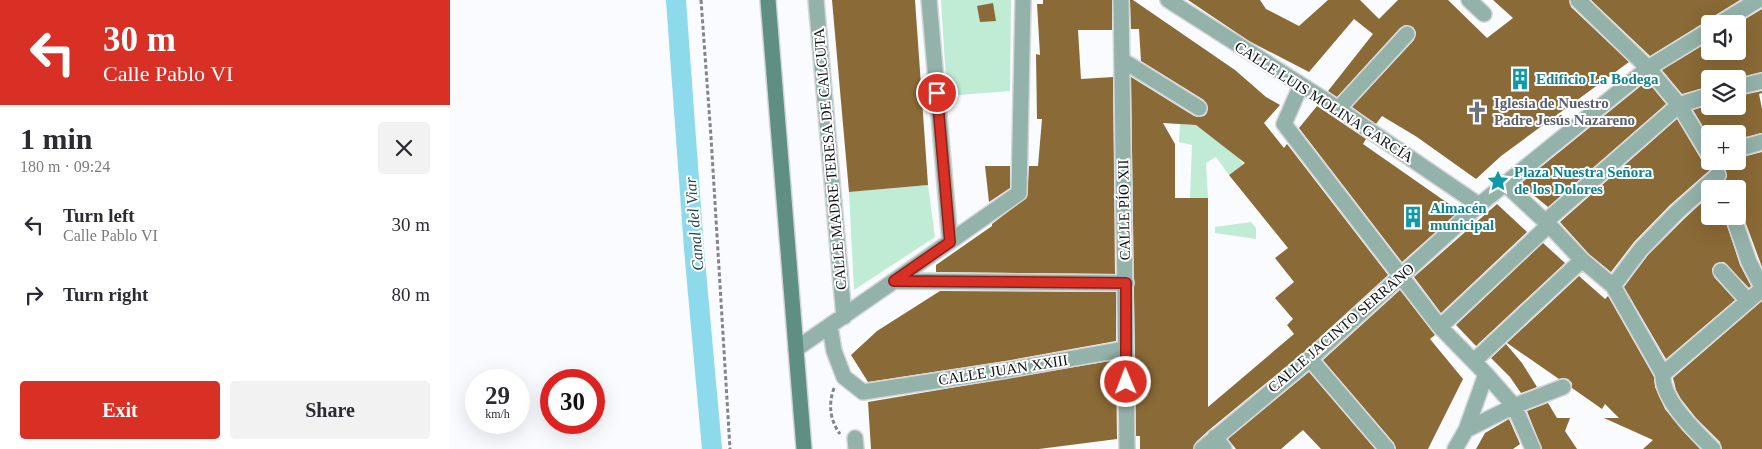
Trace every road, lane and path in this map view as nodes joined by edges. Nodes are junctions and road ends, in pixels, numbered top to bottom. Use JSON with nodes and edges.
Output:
{"nodes":[{"id":1,"x":701,"y":0,"type":"edge"},
{"id":2,"x":768,"y":0,"type":"edge"},
{"id":3,"x":816,"y":0,"type":"edge"},
{"id":4,"x":929,"y":0,"type":"edge"},
{"id":5,"x":1023,"y":0,"type":"edge"},
{"id":6,"x":1121,"y":0,"type":"edge"},
{"id":7,"x":1168,"y":0,"type":"edge"},
{"id":8,"x":1469,"y":0,"type":"edge"},
{"id":9,"x":1578,"y":0,"type":"edge"},
{"id":10,"x":1758,"y":0,"type":"edge"},
{"id":11,"x":1484,"y":14,"type":"dead end"},
{"id":12,"x":1734,"y":15,"type":"edge"},
{"id":13,"x":1407,"y":34,"type":"dead end"},
{"id":14,"x":1701,"y":36,"type":"edge"},
{"id":15,"x":1122,"y":60,"type":"junction"},
{"id":16,"x":1648,"y":68,"type":"junction"},
{"id":17,"x":1762,"y":80,"type":"edge"},
{"id":18,"x":1301,"y":85,"type":"junction"},
{"id":19,"x":1746,"y":85,"type":"edge"},
{"id":20,"x":1701,"y":98,"type":"edge"},
{"id":21,"x":1679,"y":105,"type":"junction"},
{"id":22,"x":1199,"y":108,"type":"dead end"},
{"id":23,"x":1338,"y":109,"type":"junction"},
{"id":24,"x":1701,"y":141,"type":"edge"},
{"id":25,"x":1762,"y":142,"type":"edge"},
{"id":26,"x":1746,"y":146,"type":"edge"},
{"id":27,"x":1718,"y":175,"type":"edge"},
{"id":28,"x":1505,"y":184,"type":"junction"},
{"id":29,"x":1479,"y":205,"type":"junction"},
{"id":30,"x":1547,"y":223,"type":"junction"},
{"id":31,"x":1736,"y":225,"type":"edge"},
{"id":32,"x":950,"y":242,"type":"junction"},
{"id":33,"x":1582,"y":260,"type":"junction"},
{"id":34,"x":1721,"y":271,"type":"dead end"},
{"id":35,"x":1402,"y":276,"type":"junction"},
{"id":36,"x":894,"y":281,"type":"junction"},
{"id":37,"x":1126,"y":283,"type":"junction"},
{"id":38,"x":1612,"y":286,"type":"junction"},
{"id":39,"x":1762,"y":288,"type":"edge"},
{"id":40,"x":1748,"y":301,"type":"junction"},
{"id":41,"x":844,"y":317,"type":"junction"},
{"id":42,"x":830,"y":326,"type":"junction"},
{"id":43,"x":1440,"y":327,"type":"junction"},
{"id":44,"x":796,"y":349,"type":"junction"},
{"id":45,"x":1125,"y":349,"type":"junction"},
{"id":46,"x":1310,"y":359,"type":"junction"},
{"id":47,"x":1474,"y":361,"type":"junction"},
{"id":48,"x":1486,"y":374,"type":"junction"},
{"id":49,"x":1663,"y":374,"type":"junction"},
{"id":50,"x":844,"y":377,"type":"junction"},
{"id":51,"x":1563,"y":387,"type":"dead end"},
{"id":52,"x":1514,"y":406,"type":"junction"},
{"id":53,"x":1466,"y":430,"type":"junction"},
{"id":54,"x":856,"y":443,"type":"edge"},
{"id":55,"x":1220,"y":443,"type":"edge"},
{"id":56,"x":730,"y":449,"type":"edge"},
{"id":57,"x":804,"y":449,"type":"edge"},
{"id":58,"x":1127,"y":449,"type":"edge"},
{"id":59,"x":1202,"y":449,"type":"edge"},
{"id":60,"x":1387,"y":449,"type":"edge"},
{"id":61,"x":1455,"y":449,"type":"edge"},
{"id":62,"x":1533,"y":449,"type":"edge"},
{"id":63,"x":1713,"y":449,"type":"edge"}],
"edges":[{"from":1,"to":56,"type":"path"},
{"from":2,"to":44,"type":"main road"},
{"from":3,"to":41,"type":"street","name":"CALLE MADRE TERESA DE CALCUTA"},
{"from":4,"to":32,"type":"street"},
{"from":5,"to":32,"type":"street"},
{"from":6,"to":15,"type":"street","name":"CALLE PÍO XII"},
{"from":7,"to":18,"type":"street","name":"CALLE LUIS MOLINA GARCÍA"},
{"from":8,"to":11,"type":"street"},
{"from":9,"to":16,"type":"street"},
{"from":10,"to":12,"type":"street"},
{"from":13,"to":23,"type":"street"},
{"from":14,"to":16,"type":"street","name":"CALLE JACINTO SERRANO"},
{"from":15,"to":22,"type":"street"},
{"from":15,"to":37,"type":"street","name":"CALLE PÍO XII"},
{"from":16,"to":21,"type":"street"},
{"from":16,"to":28,"type":"street","name":"CALLE JACINTO SERRANO"},
{"from":17,"to":19,"type":"street"},
{"from":18,"to":23,"type":"street","name":"CALLE LUIS MOLINA GARCÍA"},
{"from":18,"to":35,"type":"street"},
{"from":20,"to":21,"type":"street"},
{"from":21,"to":24,"type":"street"},
{"from":21,"to":30,"type":"street"},
{"from":23,"to":29,"type":"street","name":"CALLE LUIS MOLINA GARCÍA"},
{"from":25,"to":26,"type":"street"},
{"from":27,"to":38,"type":"street"},
{"from":28,"to":29,"type":"street","name":"CALLE JACINTO SERRANO"},
{"from":28,"to":30,"type":"street"},
{"from":29,"to":35,"type":"street","name":"CALLE JACINTO SERRANO"},
{"from":30,"to":33,"type":"street"},
{"from":30,"to":43,"type":"street"},
{"from":31,"to":39,"type":"street"},
{"from":32,"to":36,"type":"street"},
{"from":33,"to":38,"type":"street"},
{"from":33,"to":47,"type":"street"},
{"from":34,"to":40,"type":"street"},
{"from":35,"to":43,"type":"street"},
{"from":35,"to":46,"type":"street","name":"CALLE JACINTO SERRANO"},
{"from":36,"to":37,"type":"street"},
{"from":36,"to":41,"type":"street"},
{"from":37,"to":45,"type":"street","name":"CALLE PÍO XII"},
{"from":38,"to":49,"type":"street"},
{"from":39,"to":40,"type":"street"},
{"from":40,"to":49,"type":"street"},
{"from":41,"to":42,"type":"street"},
{"from":42,"to":44,"type":"street"},
{"from":42,"to":50,"type":"street"},
{"from":43,"to":47,"type":"street"},
{"from":44,"to":57,"type":"main road"},
{"from":45,"to":50,"type":"street","name":"CALLE JUAN XXIII"},
{"from":45,"to":58,"type":"street","name":"CALLE PÍO XII"},
{"from":46,"to":55,"type":"street","name":"CALLE JACINTO SERRANO"},
{"from":46,"to":60,"type":"street"},
{"from":47,"to":48,"type":"street"},
{"from":48,"to":52,"type":"street"},
{"from":48,"to":53,"type":"street"},
{"from":49,"to":63,"type":"street"},
{"from":50,"to":54,"type":"path"},
{"from":51,"to":52,"type":"street"},
{"from":52,"to":53,"type":"street"},
{"from":52,"to":62,"type":"street"},
{"from":53,"to":61,"type":"street"},
{"from":55,"to":59,"type":"street","name":"CALLE JACINTO SERRANO"}]}
